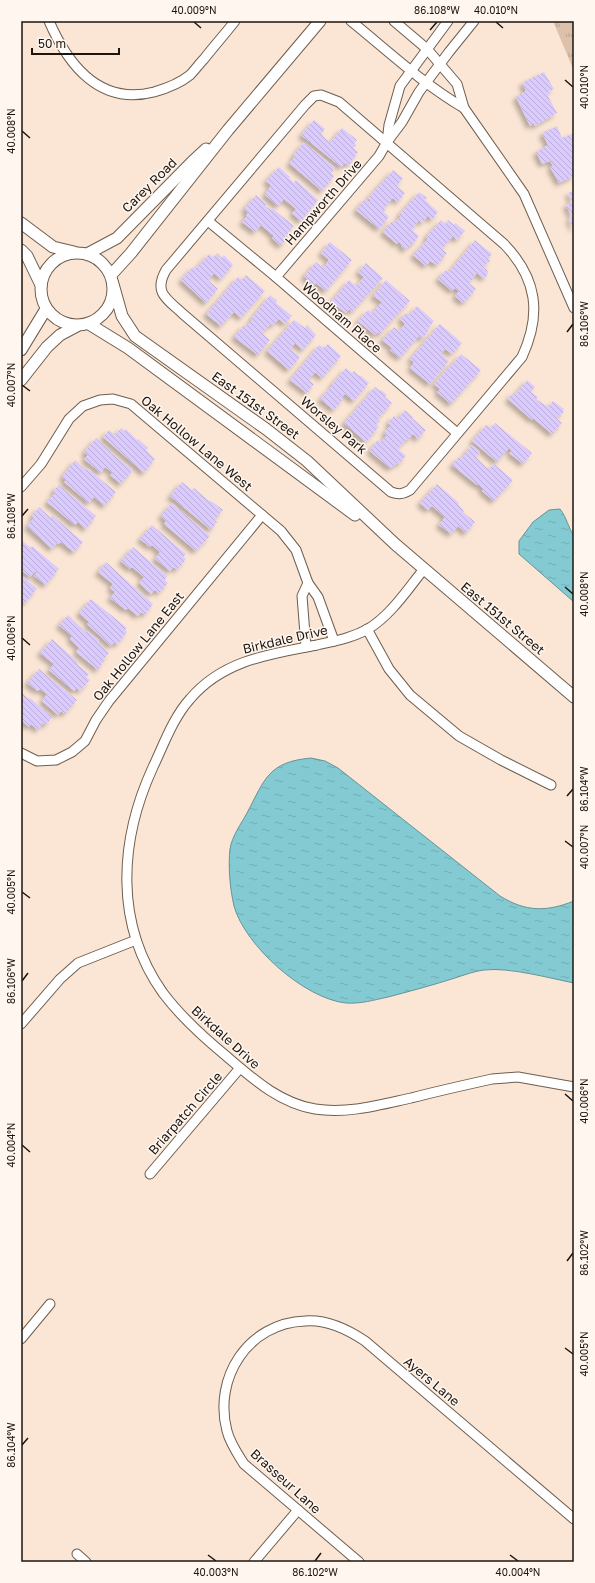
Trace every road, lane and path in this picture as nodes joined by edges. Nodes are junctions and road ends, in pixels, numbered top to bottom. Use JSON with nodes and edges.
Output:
{"nodes":[{"id":1,"x":49,"y":21,"type":"edge"},
{"id":2,"x":235,"y":21,"type":"edge"},
{"id":3,"x":320,"y":21,"type":"edge"},
{"id":4,"x":351,"y":21,"type":"edge"},
{"id":5,"x":394,"y":21,"type":"edge"},
{"id":6,"x":448,"y":21,"type":"edge"},
{"id":7,"x":474,"y":21,"type":"edge"},
{"id":8,"x":427,"y":49,"type":"junction"},
{"id":9,"x":440,"y":63,"type":"junction"},
{"id":10,"x":411,"y":70,"type":"junction"},
{"id":11,"x":426,"y":83,"type":"junction"},
{"id":12,"x":464,"y":108,"type":"junction"},
{"id":13,"x":228,"y":130,"type":"junction"},
{"id":14,"x":387,"y":142,"type":"junction"},
{"id":15,"x":208,"y":221,"type":"junction"},
{"id":16,"x":21,"y":223,"type":"edge"},
{"id":17,"x":21,"y":250,"type":"edge"},
{"id":18,"x":82,"y":254,"type":"junction"},
{"id":19,"x":276,"y":277,"type":"junction"},
{"id":20,"x":112,"y":280,"type":"junction"},
{"id":21,"x":40,"y":285,"type":"junction"},
{"id":22,"x":574,"y":308,"type":"edge"},
{"id":23,"x":46,"y":309,"type":"junction"},
{"id":24,"x":89,"y":324,"type":"junction"},
{"id":25,"x":77,"y":326,"type":"junction"},
{"id":26,"x":21,"y":350,"type":"edge"},
{"id":27,"x":21,"y":380,"type":"edge"},
{"id":28,"x":458,"y":433,"type":"junction"},
{"id":29,"x":21,"y":488,"type":"edge"},
{"id":30,"x":262,"y":515,"type":"junction"},
{"id":31,"x":395,"y":544,"type":"junction"},
{"id":32,"x":424,"y":569,"type":"junction"},
{"id":33,"x":308,"y":583,"type":"junction"},
{"id":34,"x":367,"y":629,"type":"junction"},
{"id":35,"x":334,"y":641,"type":"junction"},
{"id":36,"x":306,"y":647,"type":"junction"},
{"id":37,"x":574,"y":697,"type":"edge"},
{"id":38,"x":21,"y":753,"type":"edge"},
{"id":39,"x":551,"y":785,"type":"dead end"},
{"id":40,"x":136,"y":940,"type":"junction"},
{"id":41,"x":21,"y":1024,"type":"edge"},
{"id":42,"x":240,"y":1068,"type":"junction"},
{"id":43,"x":574,"y":1087,"type":"edge"},
{"id":44,"x":150,"y":1174,"type":"dead end"},
{"id":45,"x":50,"y":1304,"type":"dead end"},
{"id":46,"x":21,"y":1339,"type":"edge"},
{"id":47,"x":255,"y":1340,"type":"joint"},
{"id":48,"x":298,"y":1510,"type":"junction"},
{"id":49,"x":574,"y":1519,"type":"edge"},
{"id":50,"x":77,"y":1554,"type":"dead end"},
{"id":51,"x":86,"y":1562,"type":"edge"},
{"id":52,"x":254,"y":1562,"type":"edge"},
{"id":53,"x":358,"y":1562,"type":"edge"}],
"edges":[{"from":1,"to":2,"type":"street"},
{"from":3,"to":13,"type":"street","name":"Carey Road"},
{"from":4,"to":10,"type":"street"},
{"from":5,"to":8,"type":"street"},
{"from":6,"to":8,"type":"street","name":"Hampworth Drive"},
{"from":7,"to":9,"type":"street","name":"Hampworth Drive"},
{"from":8,"to":9,"type":"street"},
{"from":8,"to":10,"type":"street","name":"Hampworth Drive"},
{"from":9,"to":11,"type":"street","name":"Hampworth Drive"},
{"from":9,"to":12,"type":"street"},
{"from":10,"to":11,"type":"street"},
{"from":10,"to":14,"type":"street","name":"Hampworth Drive"},
{"from":11,"to":12,"type":"street"},
{"from":11,"to":14,"type":"street","name":"Hampworth Drive"},
{"from":12,"to":22,"type":"street"},
{"from":13,"to":18,"type":"street","name":"Carey Road"},
{"from":13,"to":20,"type":"street","name":"Carey Road"},
{"from":14,"to":15,"type":"street","name":"Worsley Park"},
{"from":14,"to":19,"type":"street","name":"Hampworth Drive"},
{"from":14,"to":28,"type":"street","name":"Worsley Park"},
{"from":15,"to":19,"type":"street","name":"Woodham Place"},
{"from":15,"to":28,"type":"street","name":"Worsley Park"},
{"from":16,"to":18,"type":"street"},
{"from":17,"to":21,"type":"street"},
{"from":18,"to":20,"type":"street"},
{"from":18,"to":21,"type":"street"},
{"from":19,"to":28,"type":"street","name":"Woodham Place"},
{"from":20,"to":24,"type":"street"},
{"from":20,"to":31,"type":"street","name":"East 151st Street"},
{"from":21,"to":23,"type":"street"},
{"from":23,"to":25,"type":"street"},
{"from":23,"to":26,"type":"street"},
{"from":24,"to":25,"type":"street"},
{"from":24,"to":31,"type":"street","name":"East 151st Street"},
{"from":25,"to":27,"type":"street"},
{"from":29,"to":30,"type":"street","name":"Oak Hollow Lane West"},
{"from":30,"to":33,"type":"street","name":"Oak Hollow Lane West"},
{"from":30,"to":38,"type":"street","name":"Oak Hollow Lane East"},
{"from":31,"to":32,"type":"street","name":"East 151st Street"},
{"from":32,"to":34,"type":"street","name":"Birkdale Drive"},
{"from":32,"to":37,"type":"street","name":"East 151st Street"},
{"from":33,"to":35,"type":"street","name":"Oak Hollow Lane West"},
{"from":33,"to":36,"type":"street"},
{"from":34,"to":35,"type":"street","name":"Birkdale Drive"},
{"from":34,"to":39,"type":"street"},
{"from":35,"to":36,"type":"street","name":"Birkdale Drive"},
{"from":36,"to":40,"type":"street","name":"Birkdale Drive"},
{"from":40,"to":41,"type":"street"},
{"from":40,"to":42,"type":"street","name":"Birkdale Drive"},
{"from":42,"to":43,"type":"street","name":"Birkdale Drive"},
{"from":42,"to":44,"type":"street","name":"Briarpatch Circle"},
{"from":45,"to":46,"type":"street"},
{"from":47,"to":48,"type":"street","name":"Brasseur Lane"},
{"from":47,"to":49,"type":"street","name":"Ayers Lane"},
{"from":48,"to":52,"type":"street"},
{"from":48,"to":53,"type":"street","name":"Brasseur Lane"},
{"from":50,"to":51,"type":"street"}]}
